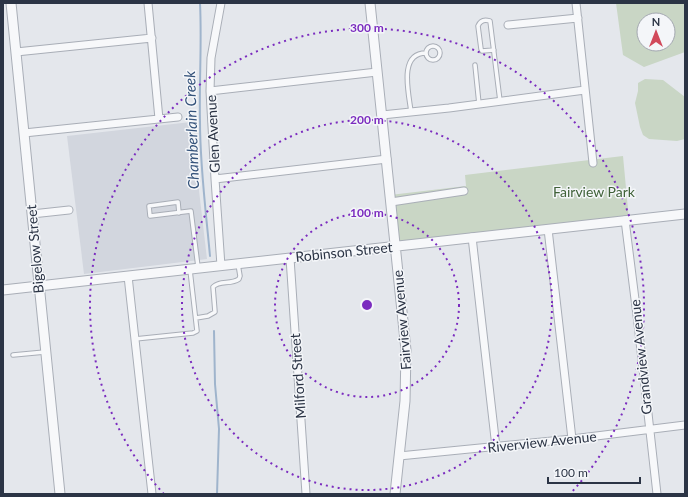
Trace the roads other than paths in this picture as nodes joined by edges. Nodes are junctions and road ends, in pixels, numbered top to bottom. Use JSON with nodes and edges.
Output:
{"nodes":[{"id":1,"x":11,"y":3,"type":"edge"},
{"id":2,"x":148,"y":3,"type":"edge"},
{"id":3,"x":221,"y":3,"type":"edge"},
{"id":4,"x":370,"y":3,"type":"edge"},
{"id":5,"x":576,"y":3,"type":"edge"},
{"id":6,"x":578,"y":18,"type":"junction"},
{"id":7,"x":508,"y":25,"type":"dead end"},
{"id":8,"x":152,"y":38,"type":"junction"},
{"id":9,"x":494,"y":50,"type":"junction"},
{"id":10,"x":16,"y":52,"type":"junction"},
{"id":11,"x":426,"y":53,"type":"junction"},
{"id":12,"x":475,"y":65,"type":"dead end"},
{"id":13,"x":378,"y":72,"type":"junction"},
{"id":14,"x":585,"y":90,"type":"junction"},
{"id":15,"x":210,"y":92,"type":"junction"},
{"id":16,"x":500,"y":101,"type":"junction"},
{"id":17,"x":479,"y":104,"type":"junction"},
{"id":18,"x":411,"y":112,"type":"junction"},
{"id":19,"x":382,"y":115,"type":"junction"},
{"id":20,"x":178,"y":117,"type":"dead end"},
{"id":21,"x":159,"y":119,"type":"junction"},
{"id":22,"x":24,"y":133,"type":"junction"},
{"id":23,"x":387,"y":159,"type":"junction"},
{"id":24,"x":593,"y":163,"type":"dead end"},
{"id":25,"x":215,"y":179,"type":"junction"},
{"id":26,"x":464,"y":191,"type":"dead end"},
{"id":27,"x":391,"y":202,"type":"junction"},
{"id":28,"x":69,"y":210,"type":"dead end"},
{"id":29,"x":179,"y":212,"type":"junction"},
{"id":30,"x":32,"y":214,"type":"junction"},
{"id":31,"x":685,"y":214,"type":"edge"},
{"id":32,"x":625,"y":220,"type":"junction"},
{"id":33,"x":548,"y":229,"type":"junction"},
{"id":34,"x":472,"y":237,"type":"junction"},
{"id":35,"x":395,"y":246,"type":"junction"},
{"id":36,"x":290,"y":258,"type":"junction"},
{"id":37,"x":238,"y":264,"type":"junction"},
{"id":38,"x":221,"y":266,"type":"junction"},
{"id":39,"x":194,"y":269,"type":"junction"},
{"id":40,"x":128,"y":276,"type":"junction"},
{"id":41,"x":39,"y":286,"type":"junction"},
{"id":42,"x":3,"y":290,"type":"edge"},
{"id":43,"x":196,"y":318,"type":"junction"},
{"id":44,"x":135,"y":339,"type":"junction"},
{"id":45,"x":45,"y":352,"type":"junction"},
{"id":46,"x":13,"y":355,"type":"dead end"},
{"id":47,"x":685,"y":425,"type":"edge"},
{"id":48,"x":649,"y":429,"type":"junction"},
{"id":49,"x":572,"y":439,"type":"junction"},
{"id":50,"x":496,"y":447,"type":"junction"},
{"id":51,"x":399,"y":456,"type":"junction"},
{"id":52,"x":60,"y":494,"type":"edge"},
{"id":53,"x":152,"y":494,"type":"edge"},
{"id":54,"x":306,"y":494,"type":"edge"},
{"id":55,"x":395,"y":494,"type":"edge"},
{"id":56,"x":657,"y":494,"type":"edge"}],
"edges":[{"from":1,"to":10,"type":"street","name":"Bigelow Street"},
{"from":2,"to":8,"type":"street"},
{"from":3,"to":15,"type":"street","name":"Glen Avenue"},
{"from":4,"to":13,"type":"street","name":"Fairview Avenue"},
{"from":5,"to":6,"type":"street"},
{"from":6,"to":7,"type":"street"},
{"from":6,"to":14,"type":"street"},
{"from":8,"to":10,"type":"street"},
{"from":8,"to":21,"type":"street"},
{"from":9,"to":9,"type":"lane"},
{"from":9,"to":16,"type":"lane"},
{"from":10,"to":22,"type":"street","name":"Bigelow Street"},
{"from":11,"to":11,"type":"lane"},
{"from":11,"to":18,"type":"lane"},
{"from":12,"to":17,"type":"lane"},
{"from":13,"to":15,"type":"street"},
{"from":13,"to":19,"type":"street","name":"Fairview Avenue"},
{"from":14,"to":16,"type":"street"},
{"from":14,"to":24,"type":"street"},
{"from":15,"to":25,"type":"street","name":"Glen Avenue"},
{"from":16,"to":17,"type":"street"},
{"from":17,"to":18,"type":"street"},
{"from":18,"to":19,"type":"street"},
{"from":19,"to":23,"type":"street","name":"Fairview Avenue"},
{"from":20,"to":21,"type":"street"},
{"from":21,"to":22,"type":"street"},
{"from":22,"to":30,"type":"street","name":"Bigelow Street"},
{"from":23,"to":25,"type":"street"},
{"from":23,"to":27,"type":"street","name":"Fairview Avenue"},
{"from":25,"to":38,"type":"street","name":"Glen Avenue"},
{"from":26,"to":27,"type":"street"},
{"from":27,"to":35,"type":"street","name":"Fairview Avenue"},
{"from":28,"to":30,"type":"street"},
{"from":29,"to":29,"type":"lane"},
{"from":29,"to":39,"type":"lane"},
{"from":30,"to":41,"type":"street","name":"Bigelow Street"},
{"from":31,"to":32,"type":"street","name":"Robinson Street"},
{"from":32,"to":33,"type":"street","name":"Robinson Street"},
{"from":32,"to":48,"type":"street","name":"Grandview Avenue"},
{"from":33,"to":34,"type":"street","name":"Robinson Street"},
{"from":33,"to":49,"type":"street"},
{"from":34,"to":35,"type":"street","name":"Robinson Street"},
{"from":34,"to":50,"type":"street"},
{"from":35,"to":36,"type":"street","name":"Robinson Street"},
{"from":35,"to":51,"type":"street","name":"Fairview Avenue"},
{"from":36,"to":37,"type":"street","name":"Robinson Street"},
{"from":36,"to":54,"type":"street","name":"Milford Street"},
{"from":37,"to":38,"type":"street","name":"Robinson Street"},
{"from":37,"to":43,"type":"lane"},
{"from":38,"to":39,"type":"street","name":"Robinson Street"},
{"from":39,"to":40,"type":"street","name":"Robinson Street"},
{"from":39,"to":43,"type":"lane"},
{"from":40,"to":41,"type":"street","name":"Robinson Street"},
{"from":40,"to":44,"type":"street"},
{"from":41,"to":42,"type":"street","name":"Robinson Street"},
{"from":41,"to":45,"type":"street","name":"Bigelow Street"},
{"from":43,"to":44,"type":"lane"},
{"from":44,"to":53,"type":"street"},
{"from":45,"to":46,"type":"lane"},
{"from":45,"to":52,"type":"street","name":"Bigelow Street"},
{"from":47,"to":48,"type":"street","name":"Riverview Avenue"},
{"from":48,"to":49,"type":"street","name":"Riverview Avenue"},
{"from":48,"to":56,"type":"street","name":"Grandview Avenue"},
{"from":49,"to":50,"type":"street","name":"Riverview Avenue"},
{"from":50,"to":51,"type":"street","name":"Riverview Avenue"},
{"from":51,"to":55,"type":"street","name":"Fairview Avenue"}]}
